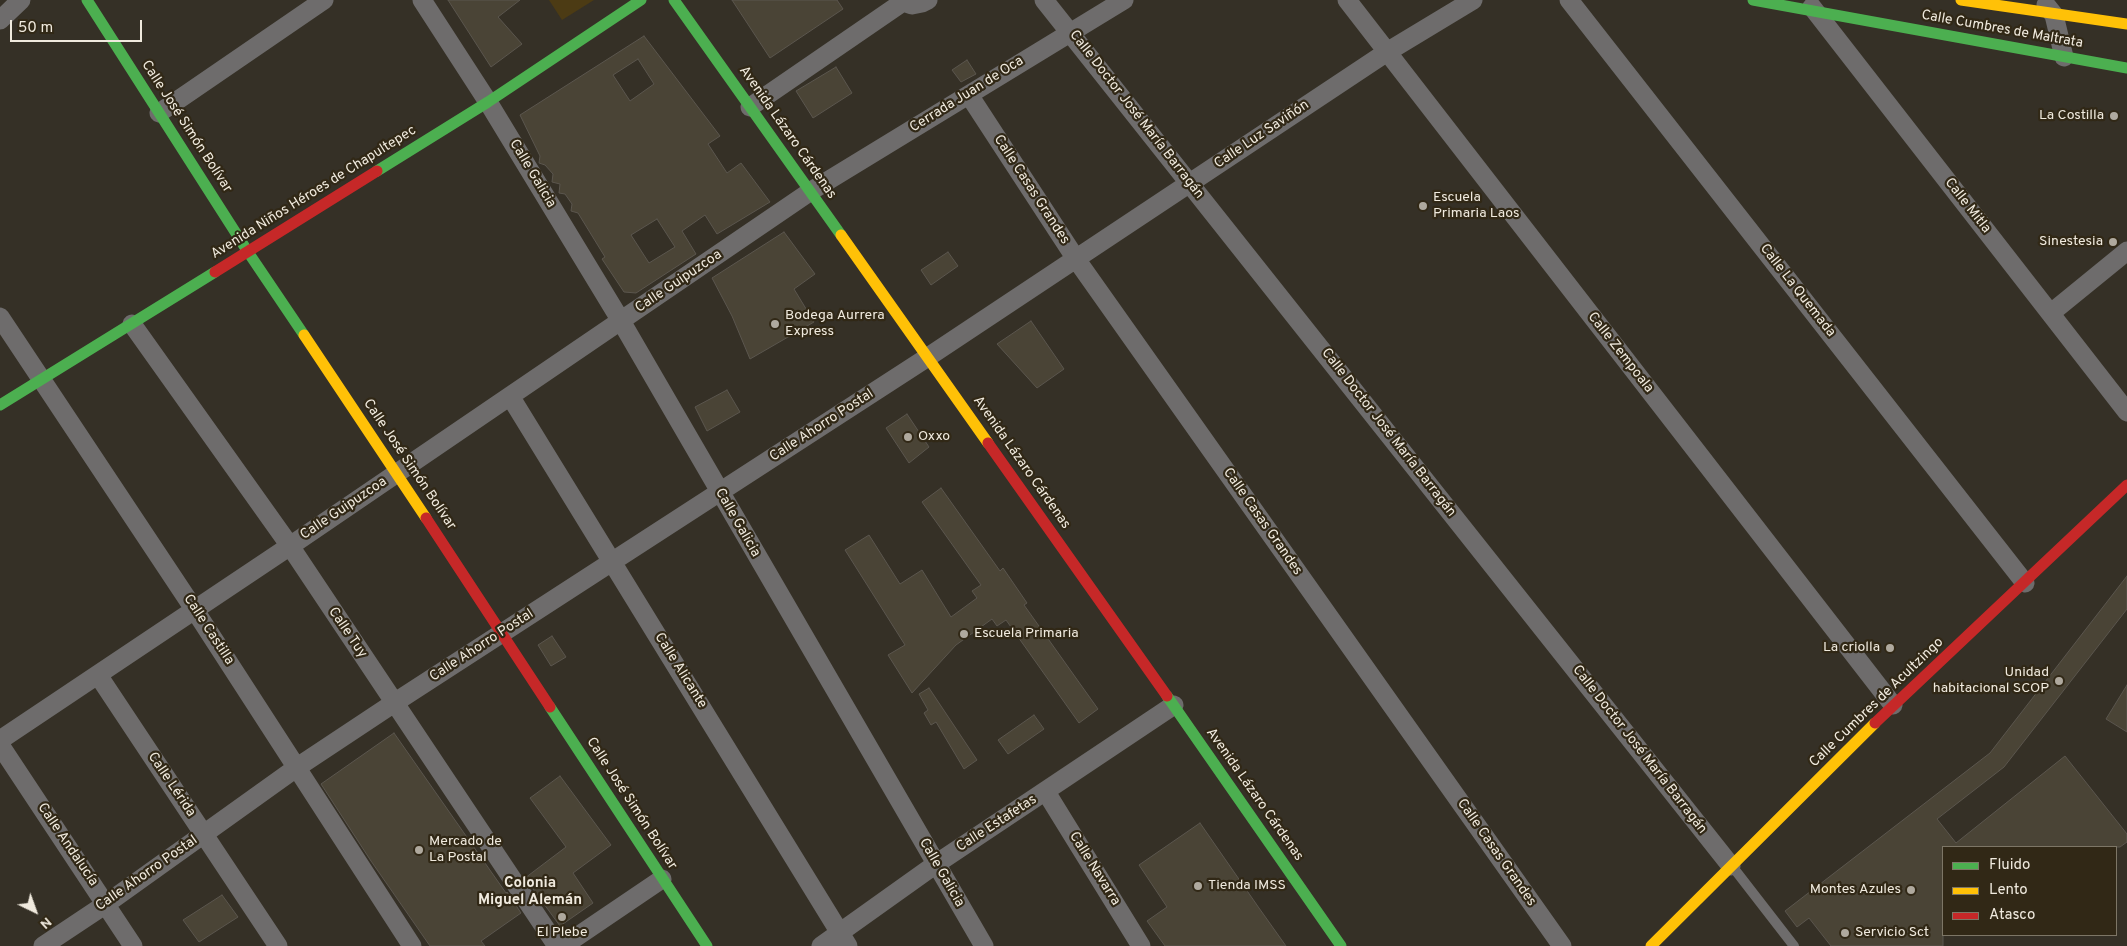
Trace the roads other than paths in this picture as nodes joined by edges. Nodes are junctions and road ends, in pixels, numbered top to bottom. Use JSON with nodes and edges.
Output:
{"nodes":[{"id":1,"x":21,"y":0,"type":"edge"},
{"id":2,"x":87,"y":0,"type":"edge"},
{"id":3,"x":324,"y":0,"type":"edge"},
{"id":4,"x":422,"y":0,"type":"edge"},
{"id":5,"x":641,"y":0,"type":"edge"},
{"id":6,"x":674,"y":0,"type":"edge"},
{"id":7,"x":928,"y":0,"type":"edge"},
{"id":8,"x":1044,"y":0,"type":"edge"},
{"id":9,"x":1124,"y":0,"type":"edge"},
{"id":10,"x":1347,"y":0,"type":"edge"},
{"id":11,"x":1473,"y":0,"type":"edge"},
{"id":12,"x":1569,"y":0,"type":"edge"},
{"id":13,"x":1753,"y":0,"type":"edge"},
{"id":14,"x":1961,"y":0,"type":"edge"},
{"id":15,"x":902,"y":1,"type":"edge"},
{"id":16,"x":1811,"y":6,"type":"edge"},
{"id":17,"x":2048,"y":7,"type":"edge"},
{"id":18,"x":0,"y":20,"type":"edge"},
{"id":19,"x":2127,"y":24,"type":"edge"},
{"id":20,"x":1070,"y":32,"type":"junction"},
{"id":21,"x":1387,"y":52,"type":"junction"},
{"id":22,"x":2064,"y":57,"type":"junction"},
{"id":23,"x":2127,"y":68,"type":"edge"},
{"id":24,"x":969,"y":95,"type":"junction"},
{"id":25,"x":488,"y":102,"type":"junction"},
{"id":26,"x":750,"y":107,"type":"junction"},
{"id":27,"x":160,"y":113,"type":"junction"},
{"id":28,"x":1190,"y":183,"type":"junction"},
{"id":29,"x":810,"y":191,"type":"junction"},
{"id":30,"x":2127,"y":251,"type":"edge"},
{"id":31,"x":248,"y":252,"type":"junction"},
{"id":32,"x":1076,"y":259,"type":"junction"},
{"id":33,"x":2051,"y":313,"type":"junction"},
{"id":34,"x":0,"y":317,"type":"edge"},
{"id":35,"x":621,"y":322,"type":"junction"},
{"id":36,"x":132,"y":324,"type":"junction"},
{"id":37,"x":928,"y":358,"type":"junction"},
{"id":38,"x":41,"y":380,"type":"junction"},
{"id":39,"x":510,"y":396,"type":"junction"},
{"id":40,"x":0,"y":405,"type":"edge"},
{"id":41,"x":2127,"y":412,"type":"edge"},
{"id":42,"x":397,"y":473,"type":"junction"},
{"id":43,"x":2127,"y":485,"type":"edge"},
{"id":44,"x":719,"y":492,"type":"junction"},
{"id":45,"x":290,"y":546,"type":"junction"},
{"id":46,"x":613,"y":562,"type":"junction"},
{"id":47,"x":2024,"y":583,"type":"junction"},
{"id":48,"x":194,"y":609,"type":"junction"},
{"id":49,"x":502,"y":634,"type":"junction"},
{"id":50,"x":98,"y":675,"type":"junction"},
{"id":51,"x":394,"y":703,"type":"junction"},
{"id":52,"x":1174,"y":705,"type":"junction"},
{"id":53,"x":1894,"y":706,"type":"junction"},
{"id":54,"x":0,"y":740,"type":"edge"},
{"id":55,"x":0,"y":745,"type":"edge"},
{"id":56,"x":296,"y":768,"type":"junction"},
{"id":57,"x":1046,"y":792,"type":"junction"},
{"id":58,"x":204,"y":834,"type":"junction"},
{"id":59,"x":936,"y":864,"type":"junction"},
{"id":60,"x":1731,"y":866,"type":"junction"},
{"id":61,"x":662,"y":879,"type":"junction"},
{"id":62,"x":106,"y":904,"type":"junction"},
{"id":63,"x":844,"y":939,"type":"edge"},
{"id":64,"x":44,"y":946,"type":"edge"},
{"id":65,"x":133,"y":946,"type":"edge"},
{"id":66,"x":278,"y":946,"type":"edge"},
{"id":67,"x":412,"y":946,"type":"edge"},
{"id":68,"x":556,"y":946,"type":"edge"},
{"id":69,"x":563,"y":946,"type":"edge"},
{"id":70,"x":706,"y":946,"type":"edge"},
{"id":71,"x":821,"y":946,"type":"edge"},
{"id":72,"x":984,"y":946,"type":"edge"},
{"id":73,"x":1141,"y":946,"type":"edge"},
{"id":74,"x":1340,"y":946,"type":"edge"},
{"id":75,"x":1562,"y":946,"type":"edge"},
{"id":76,"x":1651,"y":946,"type":"edge"},
{"id":77,"x":1794,"y":946,"type":"edge"}],
"edges":[{"from":1,"to":18,"type":"street"},
{"from":2,"to":27,"type":"street","name":"Calle José Simón Bolívar"},
{"from":3,"to":27,"type":"street"},
{"from":4,"to":25,"type":"street","name":"Calle Galicia"},
{"from":5,"to":25,"type":"street","name":"Avenida Niños Héroes de Chapultepec"},
{"from":6,"to":26,"type":"street","name":"Avenida Lázaro Cárdenas"},
{"from":7,"to":15,"type":"street"},
{"from":8,"to":20,"type":"street","name":"Calle Doctor José María Barragán"},
{"from":9,"to":20,"type":"street","name":"Cerrada Juan de Oca"},
{"from":10,"to":21,"type":"street","name":"Calle Zempoala"},
{"from":11,"to":21,"type":"street","name":"Calle Luz Saviñón"},
{"from":12,"to":47,"type":"street","name":"Calle La Quemada"},
{"from":13,"to":16,"type":"street","name":"Calle Cumbres de Maltrata"},
{"from":14,"to":17,"type":"street","name":"Calle Cumbres de Maltrata"},
{"from":15,"to":26,"type":"street"},
{"from":16,"to":22,"type":"street","name":"Calle Cumbres de Maltrata"},
{"from":16,"to":33,"type":"street","name":"Calle Mitla"},
{"from":17,"to":19,"type":"street","name":"Calle Cumbres de Maltrata"},
{"from":17,"to":22,"type":"street"},
{"from":20,"to":24,"type":"street","name":"Cerrada Juan de Oca"},
{"from":20,"to":28,"type":"street","name":"Calle Doctor José María Barragán"},
{"from":21,"to":28,"type":"street","name":"Calle Luz Saviñón"},
{"from":21,"to":53,"type":"street","name":"Calle Zempoala"},
{"from":22,"to":23,"type":"street","name":"Calle Cumbres de Maltrata"},
{"from":24,"to":29,"type":"street","name":"Cerrada Juan de Oca"},
{"from":24,"to":32,"type":"street","name":"Calle Casas Grandes"},
{"from":25,"to":31,"type":"street","name":"Avenida Niños Héroes de Chapultepec"},
{"from":25,"to":35,"type":"street","name":"Calle Galicia"},
{"from":26,"to":29,"type":"street","name":"Avenida Lázaro Cárdenas"},
{"from":27,"to":31,"type":"street","name":"Calle José Simón Bolívar"},
{"from":28,"to":32,"type":"street","name":"Calle Luz Saviñón"},
{"from":28,"to":60,"type":"street","name":"Calle Doctor José María Barragán"},
{"from":29,"to":35,"type":"street","name":"Calle Guipuzcoa"},
{"from":29,"to":37,"type":"street","name":"Avenida Lázaro Cárdenas"},
{"from":30,"to":33,"type":"street"},
{"from":31,"to":36,"type":"street","name":"Avenida Niños Héroes de Chapultepec"},
{"from":31,"to":42,"type":"street","name":"Calle José Simón Bolívar"},
{"from":32,"to":37,"type":"street","name":"Calle Luz Saviñón"},
{"from":32,"to":75,"type":"street","name":"Calle Casas Grandes"},
{"from":33,"to":41,"type":"street","name":"Calle Mitla"},
{"from":34,"to":38,"type":"street","name":"Calle Castilla"},
{"from":35,"to":39,"type":"street","name":"Calle Guipuzcoa"},
{"from":35,"to":44,"type":"street","name":"Calle Galicia"},
{"from":36,"to":38,"type":"street","name":"Avenida Niños Héroes de Chapultepec"},
{"from":36,"to":45,"type":"street","name":"Calle Tuy"},
{"from":37,"to":44,"type":"street","name":"Calle Ahorro Postal"},
{"from":37,"to":52,"type":"street","name":"Avenida Lázaro Cárdenas"},
{"from":38,"to":40,"type":"street","name":"Avenida Niños Héroes de Chapultepec"},
{"from":38,"to":48,"type":"street","name":"Calle Castilla"},
{"from":39,"to":42,"type":"street","name":"Calle Guipuzcoa"},
{"from":39,"to":46,"type":"street","name":"Calle Alicante"},
{"from":42,"to":45,"type":"street","name":"Calle Guipuzcoa"},
{"from":42,"to":49,"type":"street","name":"Calle José Simón Bolívar"},
{"from":43,"to":47,"type":"street","name":"Calle Cumbres de Acultzingo"},
{"from":44,"to":46,"type":"street","name":"Calle Ahorro Postal"},
{"from":44,"to":59,"type":"street","name":"Calle Galicia"},
{"from":45,"to":48,"type":"street","name":"Calle Guipuzcoa"},
{"from":45,"to":51,"type":"street","name":"Calle Tuy"},
{"from":46,"to":49,"type":"street","name":"Calle Ahorro Postal"},
{"from":46,"to":63,"type":"street","name":"Calle Alicante"},
{"from":47,"to":53,"type":"street","name":"Calle Cumbres de Acultzingo"},
{"from":48,"to":50,"type":"street","name":"Calle Guipuzcoa"},
{"from":48,"to":56,"type":"street","name":"Calle Castilla"},
{"from":49,"to":51,"type":"street","name":"Calle Ahorro Postal"},
{"from":49,"to":61,"type":"street","name":"Calle José Simón Bolívar"},
{"from":50,"to":54,"type":"street","name":"Calle Guipuzcoa"},
{"from":50,"to":58,"type":"street","name":"Calle Lérida"},
{"from":51,"to":56,"type":"street","name":"Calle Ahorro Postal"},
{"from":51,"to":68,"type":"street","name":"Calle Tuy"},
{"from":52,"to":57,"type":"street","name":"Calle Estafetas"},
{"from":52,"to":74,"type":"street","name":"Avenida Lázaro Cárdenas"},
{"from":53,"to":60,"type":"street","name":"Calle Cumbres de Acultzingo"},
{"from":55,"to":62,"type":"street","name":"Calle Andalucía"},
{"from":56,"to":58,"type":"street","name":"Calle Ahorro Postal"},
{"from":56,"to":67,"type":"street","name":"Calle Castilla"},
{"from":57,"to":59,"type":"street","name":"Calle Estafetas"},
{"from":57,"to":73,"type":"street","name":"Calle Navarra"},
{"from":58,"to":62,"type":"street","name":"Calle Ahorro Postal"},
{"from":58,"to":66,"type":"street","name":"Calle Lérida"},
{"from":59,"to":63,"type":"street","name":"Calle Estafetas"},
{"from":59,"to":72,"type":"street","name":"Calle Galicia"},
{"from":60,"to":76,"type":"street","name":"Calle Cumbres de Acultzingo"},
{"from":60,"to":77,"type":"lane"},
{"from":61,"to":69,"type":"street"},
{"from":61,"to":70,"type":"street","name":"Calle José Simón Bolívar"},
{"from":62,"to":64,"type":"street","name":"Calle Ahorro Postal"},
{"from":62,"to":65,"type":"street","name":"Calle Andalucía"},
{"from":63,"to":71,"type":"street","name":"Calle Estafetas"}]}
